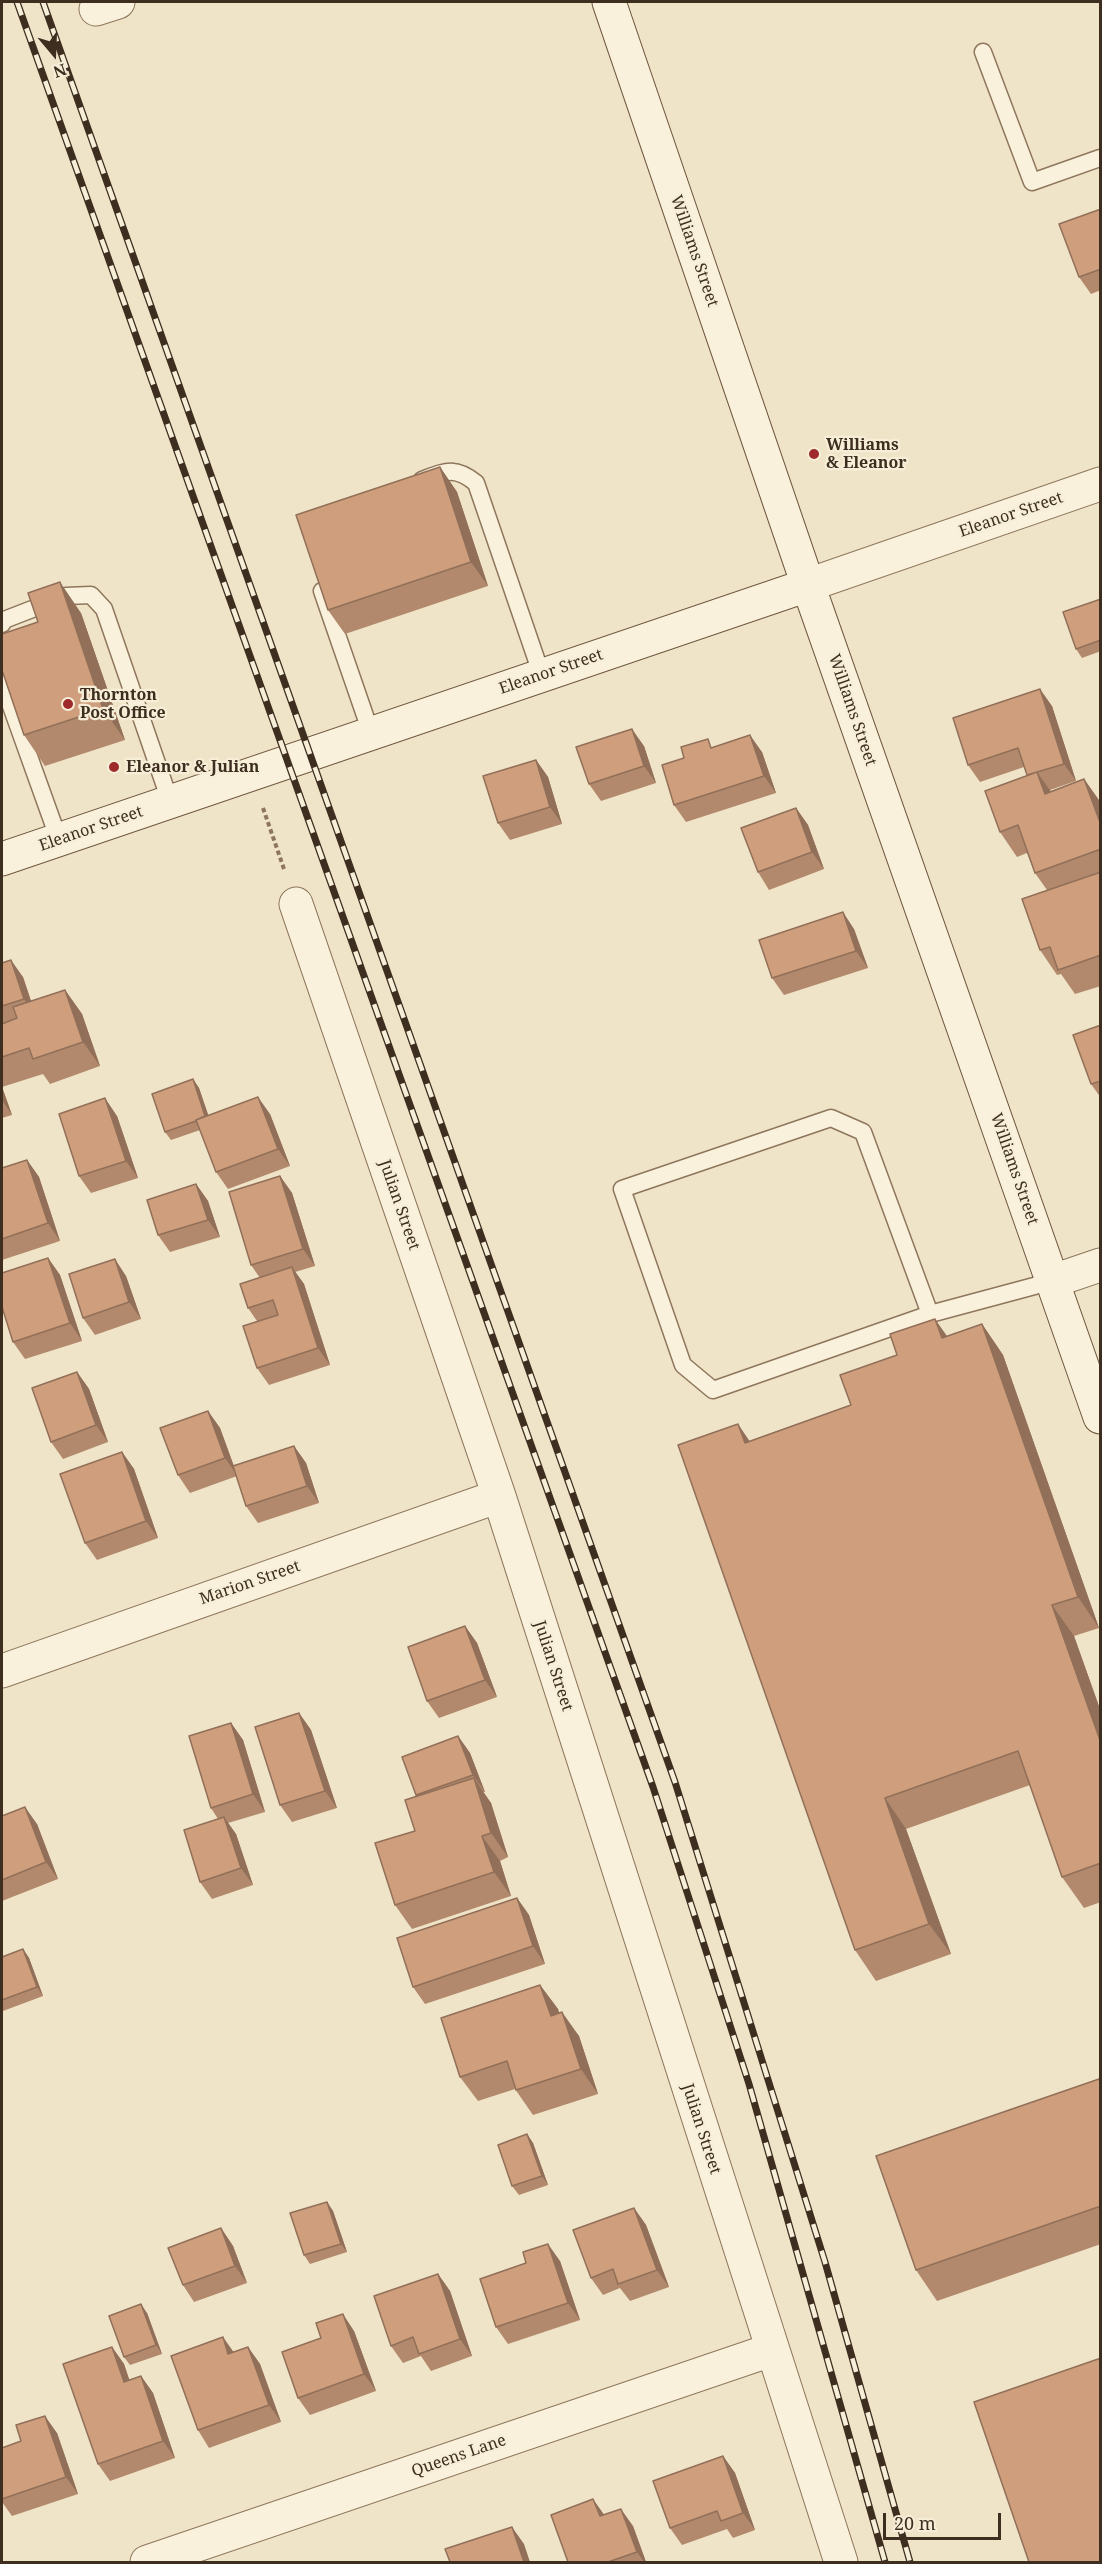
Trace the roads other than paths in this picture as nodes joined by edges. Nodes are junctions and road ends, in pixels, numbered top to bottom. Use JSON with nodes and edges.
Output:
{"nodes":[{"id":1,"x":609,"y":2,"type":"edge"},
{"id":2,"x":983,"y":52,"type":"dead end"},
{"id":3,"x":1101,"y":158,"type":"edge"},
{"id":4,"x":1101,"y":484,"type":"edge"},
{"id":5,"x":402,"y":487,"type":"edge"},
{"id":6,"x":318,"y":579,"type":"edge"},
{"id":7,"x":808,"y":585,"type":"junction"},
{"id":8,"x":2,"y":624,"type":"edge"},
{"id":9,"x":542,"y":676,"type":"junction"},
{"id":10,"x":2,"y":681,"type":"edge"},
{"id":11,"x":371,"y":733,"type":"junction"},
{"id":12,"x":170,"y":801,"type":"junction"},
{"id":13,"x":59,"y":840,"type":"junction"},
{"id":14,"x":2,"y":860,"type":"edge"},
{"id":15,"x":296,"y":904,"type":"road end"},
{"id":16,"x":1101,"y":1264,"type":"edge"},
{"id":17,"x":1053,"y":1281,"type":"junction"},
{"id":18,"x":930,"y":1314,"type":"junction"},
{"id":19,"x":1101,"y":1417,"type":"edge"},
{"id":20,"x":499,"y":1496,"type":"junction"},
{"id":21,"x":3,"y":1665,"type":"edge"},
{"id":22,"x":771,"y":2350,"type":"junction"},
{"id":23,"x":147,"y":2562,"type":"edge"},
{"id":24,"x":841,"y":2562,"type":"edge"}],
"edges":[{"from":1,"to":7,"type":"street","name":"Williams Street"},
{"from":2,"to":3,"type":"lane"},
{"from":4,"to":7,"type":"street","name":"Eleanor Street"},
{"from":5,"to":9,"type":"lane"},
{"from":6,"to":11,"type":"lane"},
{"from":7,"to":9,"type":"street","name":"Eleanor Street"},
{"from":7,"to":17,"type":"street","name":"Williams Street"},
{"from":8,"to":12,"type":"lane"},
{"from":9,"to":11,"type":"street","name":"Eleanor Street"},
{"from":10,"to":13,"type":"lane"},
{"from":11,"to":12,"type":"street","name":"Eleanor Street"},
{"from":12,"to":13,"type":"street","name":"Eleanor Street"},
{"from":13,"to":14,"type":"street","name":"Eleanor Street"},
{"from":15,"to":20,"type":"street","name":"Julian Street"},
{"from":16,"to":17,"type":"street"},
{"from":17,"to":18,"type":"lane"},
{"from":17,"to":19,"type":"street","name":"Williams Street"},
{"from":18,"to":18,"type":"lane"},
{"from":20,"to":21,"type":"street","name":"Marion Street"},
{"from":20,"to":22,"type":"street","name":"Julian Street"},
{"from":22,"to":23,"type":"street","name":"Queens Lane"},
{"from":22,"to":24,"type":"street","name":"Julian Street"}]}
